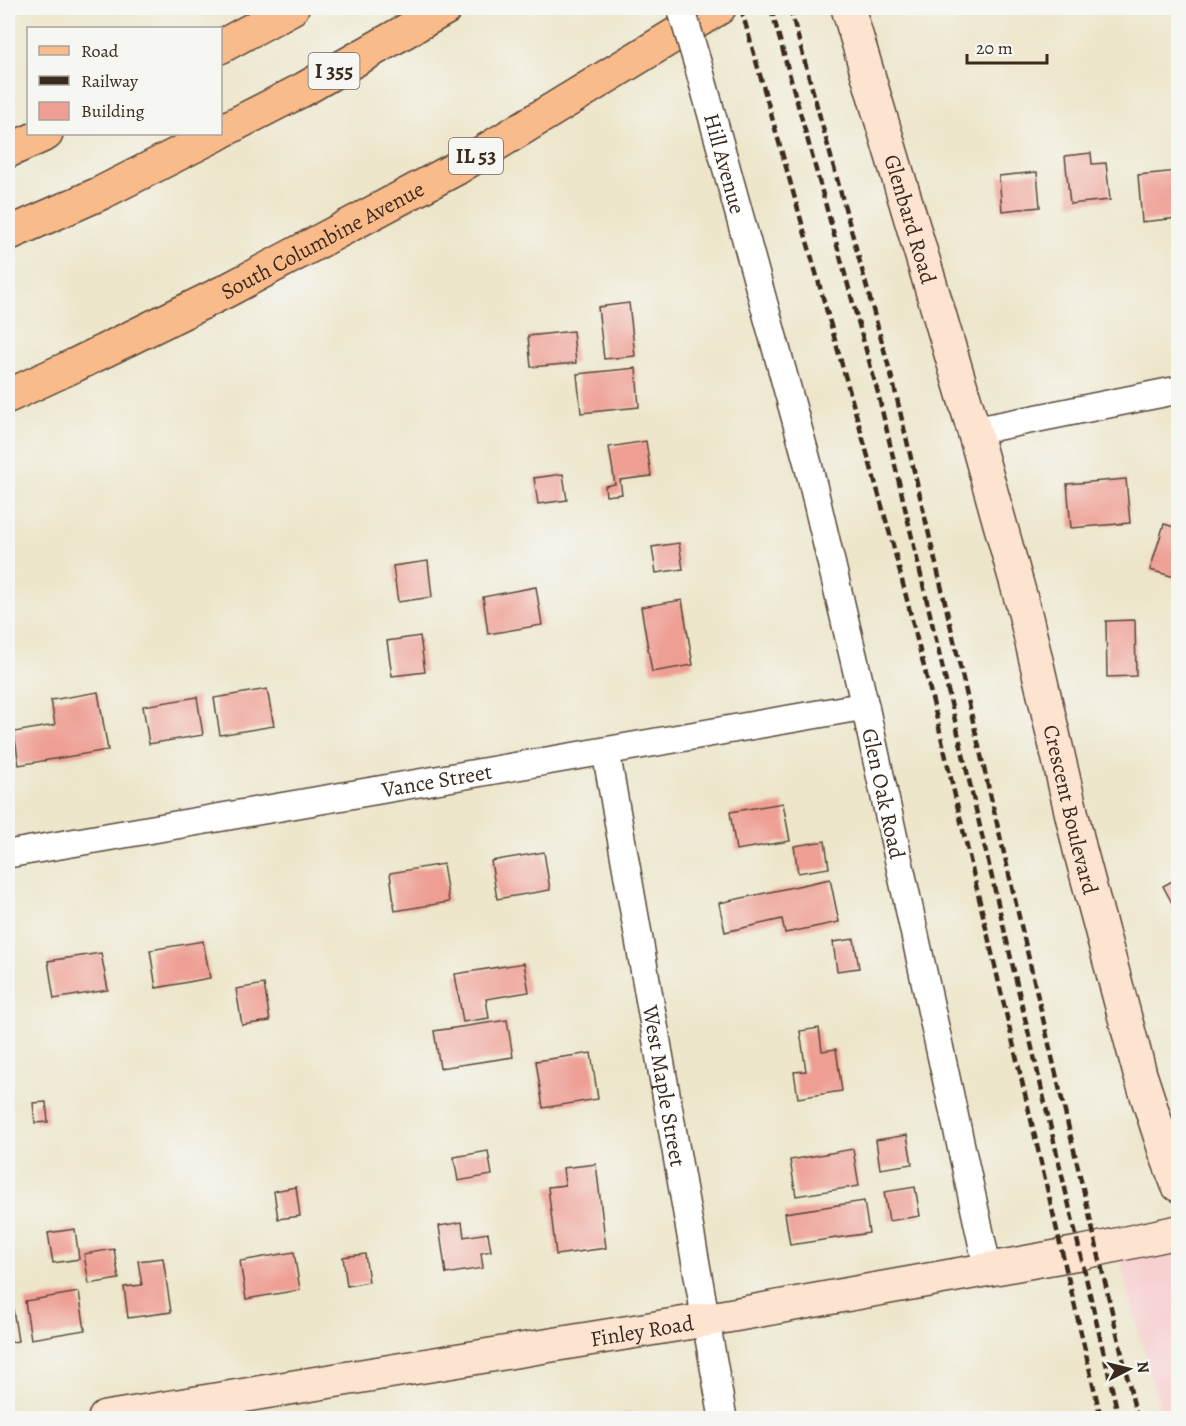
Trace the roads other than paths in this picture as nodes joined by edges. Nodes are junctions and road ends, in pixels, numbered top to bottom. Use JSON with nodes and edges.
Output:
{"nodes":[{"id":1,"x":292,"y":8,"type":"edge"},
{"id":2,"x":446,"y":8,"type":"edge"},
{"id":3,"x":681,"y":8,"type":"edge"},
{"id":4,"x":719,"y":8,"type":"edge"},
{"id":5,"x":848,"y":8,"type":"edge"},
{"id":6,"x":222,"y":46,"type":"edge"},
{"id":7,"x":222,"y":131,"type":"edge"},
{"id":8,"x":44,"y":135,"type":"edge"},
{"id":9,"x":215,"y":135,"type":"edge"},
{"id":10,"x":8,"y":151,"type":"edge"},
{"id":11,"x":8,"y":234,"type":"edge"},
{"id":12,"x":767,"y":320,"type":"joint"},
{"id":13,"x":1179,"y":390,"type":"edge"},
{"id":14,"x":8,"y":396,"type":"edge"},
{"id":15,"x":975,"y":431,"type":"junction"},
{"id":16,"x":865,"y":706,"type":"junction"},
{"id":17,"x":606,"y":752,"type":"junction"},
{"id":18,"x":8,"y":854,"type":"edge"},
{"id":19,"x":1179,"y":1185,"type":"edge"},
{"id":20,"x":1179,"y":1232,"type":"edge"},
{"id":21,"x":988,"y":1270,"type":"junction"},
{"id":22,"x":705,"y":1320,"type":"junction"},
{"id":23,"x":201,"y":1411,"type":"edge"},
{"id":24,"x":105,"y":1419,"type":"edge"},
{"id":25,"x":723,"y":1419,"type":"edge"}],
"edges":[{"from":1,"to":6,"type":"main road"},
{"from":2,"to":7,"type":"main road","number":"I 355"},
{"from":3,"to":12,"type":"street","name":"Hill Avenue","bridge":true},
{"from":4,"to":14,"type":"main road","name":"South Columbine Avenue","number":"IL 53"},
{"from":5,"to":15,"type":"street","name":"Glenbard Road"},
{"from":8,"to":10,"type":"main road"},
{"from":9,"to":11,"type":"main road","number":"I 355"},
{"from":12,"to":16,"type":"street","name":"Glen Oak Road"},
{"from":13,"to":15,"type":"street"},
{"from":15,"to":19,"type":"street","name":"Crescent Boulevard"},
{"from":16,"to":17,"type":"street","name":"Vance Street"},
{"from":16,"to":21,"type":"street","name":"Glen Oak Road"},
{"from":17,"to":18,"type":"street","name":"Vance Street"},
{"from":17,"to":22,"type":"street","name":"West Maple Street"},
{"from":20,"to":21,"type":"street","name":"Finley Road"},
{"from":21,"to":22,"type":"street","name":"Finley Road"},
{"from":22,"to":23,"type":"street","name":"Finley Road"},
{"from":22,"to":25,"type":"street","name":"West Maple Street"},
{"from":23,"to":24,"type":"street","name":"Finley Road"}]}
